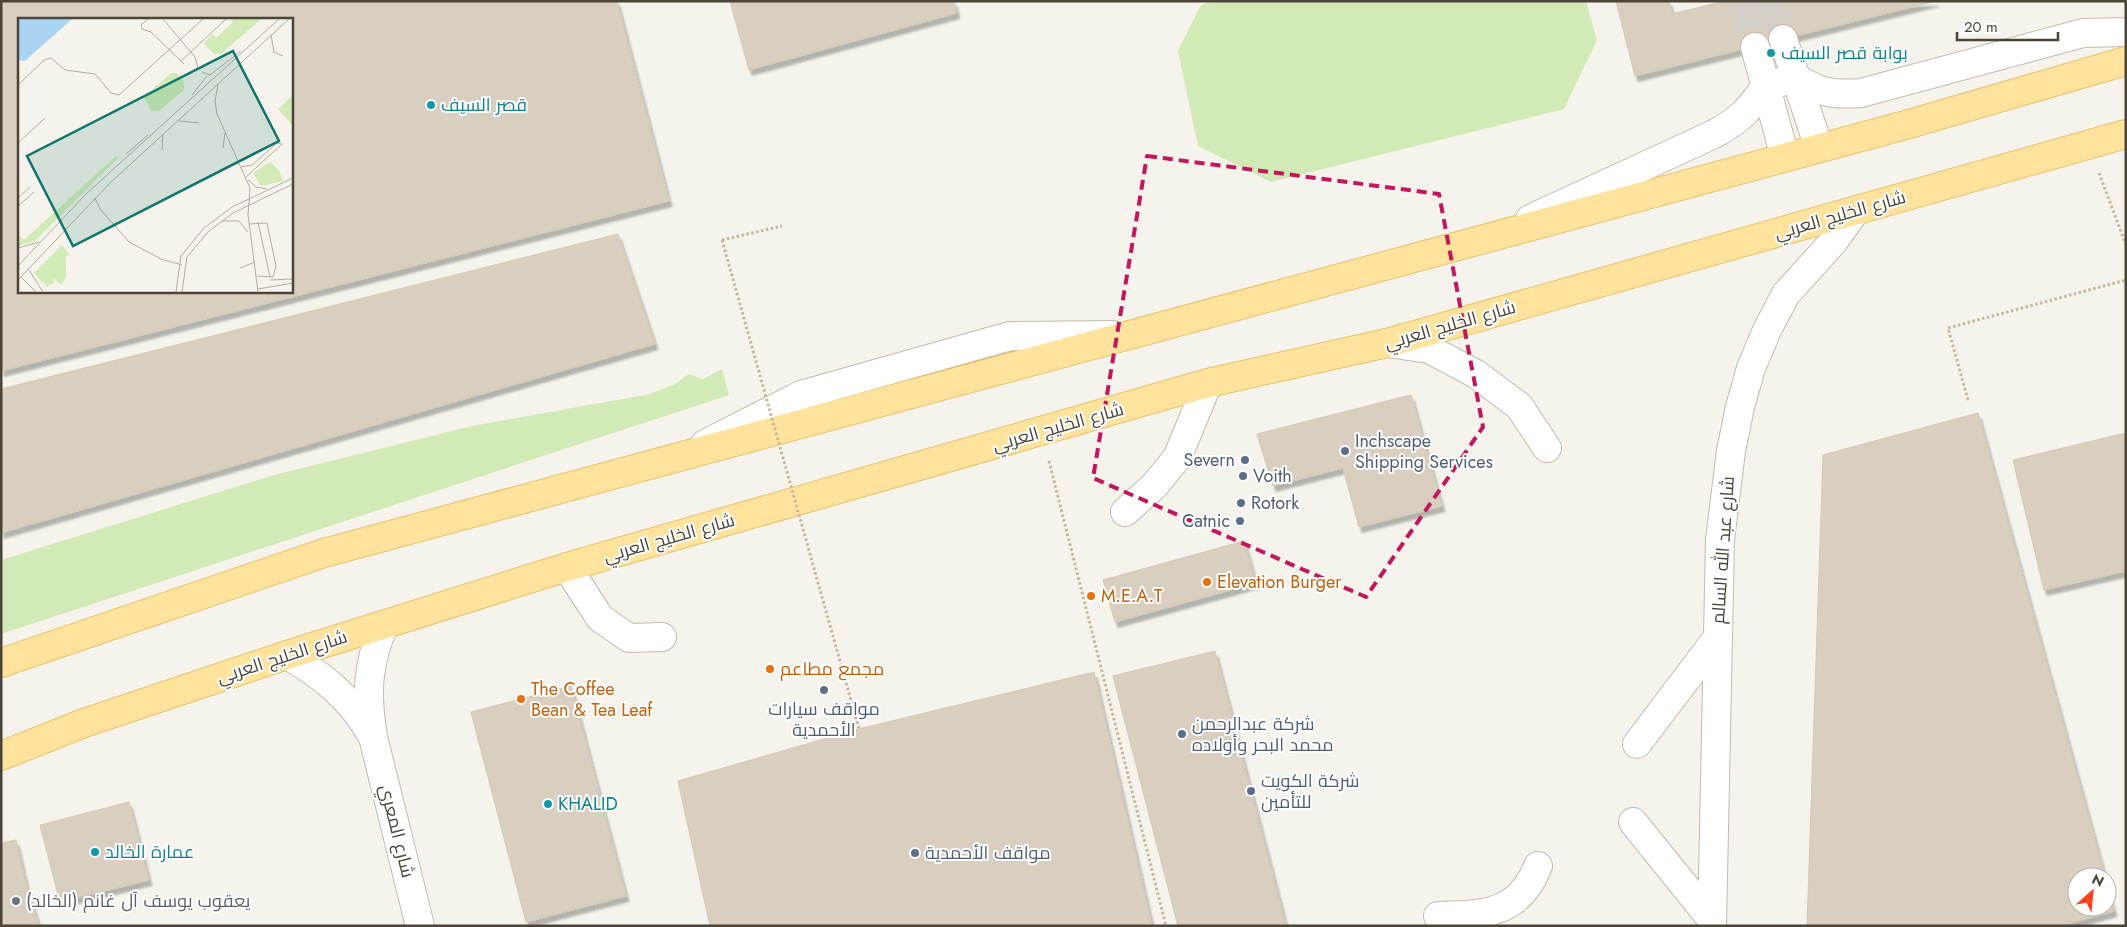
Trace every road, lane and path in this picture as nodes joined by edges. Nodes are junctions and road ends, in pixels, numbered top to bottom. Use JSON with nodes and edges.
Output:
{"nodes":[{"id":1,"x":2126,"y":32,"type":"edge"},
{"id":2,"x":1783,"y":39,"type":"tunnel mouth"},
{"id":3,"x":1755,"y":46,"type":"tunnel mouth"},
{"id":4,"x":2126,"y":61,"type":"edge"},
{"id":5,"x":1796,"y":78,"type":"junction"},
{"id":6,"x":1766,"y":86,"type":"junction"},
{"id":7,"x":2126,"y":134,"type":"edge"},
{"id":8,"x":2088,"y":145,"type":"junction"},
{"id":9,"x":1819,"y":148,"type":"junction"},
{"id":10,"x":1785,"y":157,"type":"junction"},
{"id":11,"x":1856,"y":210,"type":"junction"},
{"id":12,"x":782,"y":226,"type":"dead end"},
{"id":13,"x":1493,"y":236,"type":"junction"},
{"id":14,"x":2126,"y":245,"type":"edge"},
{"id":15,"x":2126,"y":280,"type":"edge"},
{"id":16,"x":1387,"y":343,"type":"junction"},
{"id":17,"x":1208,"y":384,"type":"junction"},
{"id":18,"x":1968,"y":400,"type":"dead end"},
{"id":19,"x":1042,"y":431,"type":"junction"},
{"id":20,"x":1547,"y":448,"type":"dead end"},
{"id":21,"x":1125,"y":512,"type":"dead end"},
{"id":22,"x":567,"y":567,"type":"junction"},
{"id":23,"x":384,"y":625,"type":"junction"},
{"id":24,"x":662,"y":637,"type":"dead end"},
{"id":25,"x":1718,"y":637,"type":"junction"},
{"id":26,"x":287,"y":654,"type":"junction"},
{"id":27,"x":1,"y":664,"type":"edge"},
{"id":28,"x":859,"y":729,"type":"dead end"},
{"id":29,"x":373,"y":737,"type":"junction"},
{"id":30,"x":1636,"y":744,"type":"dead end"},
{"id":31,"x":1,"y":756,"type":"edge"},
{"id":32,"x":1633,"y":822,"type":"dead end"},
{"id":33,"x":1538,"y":866,"type":"dead end"},
{"id":34,"x":1438,"y":916,"type":"dead end"},
{"id":35,"x":1472,"y":916,"type":"junction"},
{"id":36,"x":1712,"y":923,"type":"edge"},
{"id":37,"x":420,"y":926,"type":"edge"},
{"id":38,"x":1166,"y":926,"type":"edge"},
{"id":39,"x":1503,"y":926,"type":"edge"}],
"edges":[{"from":1,"to":5,"type":"street"},
{"from":2,"to":5,"type":"street"},
{"from":3,"to":6,"type":"street"},
{"from":4,"to":9,"type":"main road"},
{"from":5,"to":6,"type":"street"},
{"from":5,"to":9,"type":"street"},
{"from":6,"to":10,"type":"street"},
{"from":6,"to":13,"type":"street"},
{"from":7,"to":8,"type":"main road","name":"شارع الخليج العربي"},
{"from":8,"to":11,"type":"main road","name":"شارع الخليج العربي"},
{"from":8,"to":14,"type":"path"},
{"from":9,"to":10,"type":"main road"},
{"from":10,"to":13,"type":"main road"},
{"from":11,"to":16,"type":"main road","name":"شارع الخليج العربي"},
{"from":11,"to":25,"type":"street","name":"شارع عبد الله السالم"},
{"from":12,"to":28,"type":"path","bridge":true},
{"from":13,"to":27,"type":"main road"},
{"from":15,"to":18,"type":"path"},
{"from":16,"to":17,"type":"main road","name":"شارع الخليج العربي"},
{"from":16,"to":20,"type":"street"},
{"from":17,"to":19,"type":"main road","name":"شارع الخليج العربي"},
{"from":17,"to":21,"type":"street"},
{"from":19,"to":22,"type":"main road","name":"شارع الخليج العربي"},
{"from":19,"to":38,"type":"path"},
{"from":22,"to":23,"type":"main road","name":"شارع الخليج العربي"},
{"from":22,"to":24,"type":"street"},
{"from":23,"to":26,"type":"main road","name":"شارع الخليج العربي"},
{"from":23,"to":29,"type":"street","name":"شارع المعري"},
{"from":25,"to":30,"type":"street"},
{"from":25,"to":36,"type":"street","name":"شارع عبد الله السالم"},
{"from":26,"to":29,"type":"street","name":"شارع المعري"},
{"from":26,"to":31,"type":"main road","name":"شارع الخليج العربي"},
{"from":29,"to":37,"type":"street","name":"شارع المعري"},
{"from":32,"to":36,"type":"street"},
{"from":33,"to":35,"type":"street"},
{"from":34,"to":35,"type":"street"},
{"from":35,"to":39,"type":"street"}]}
